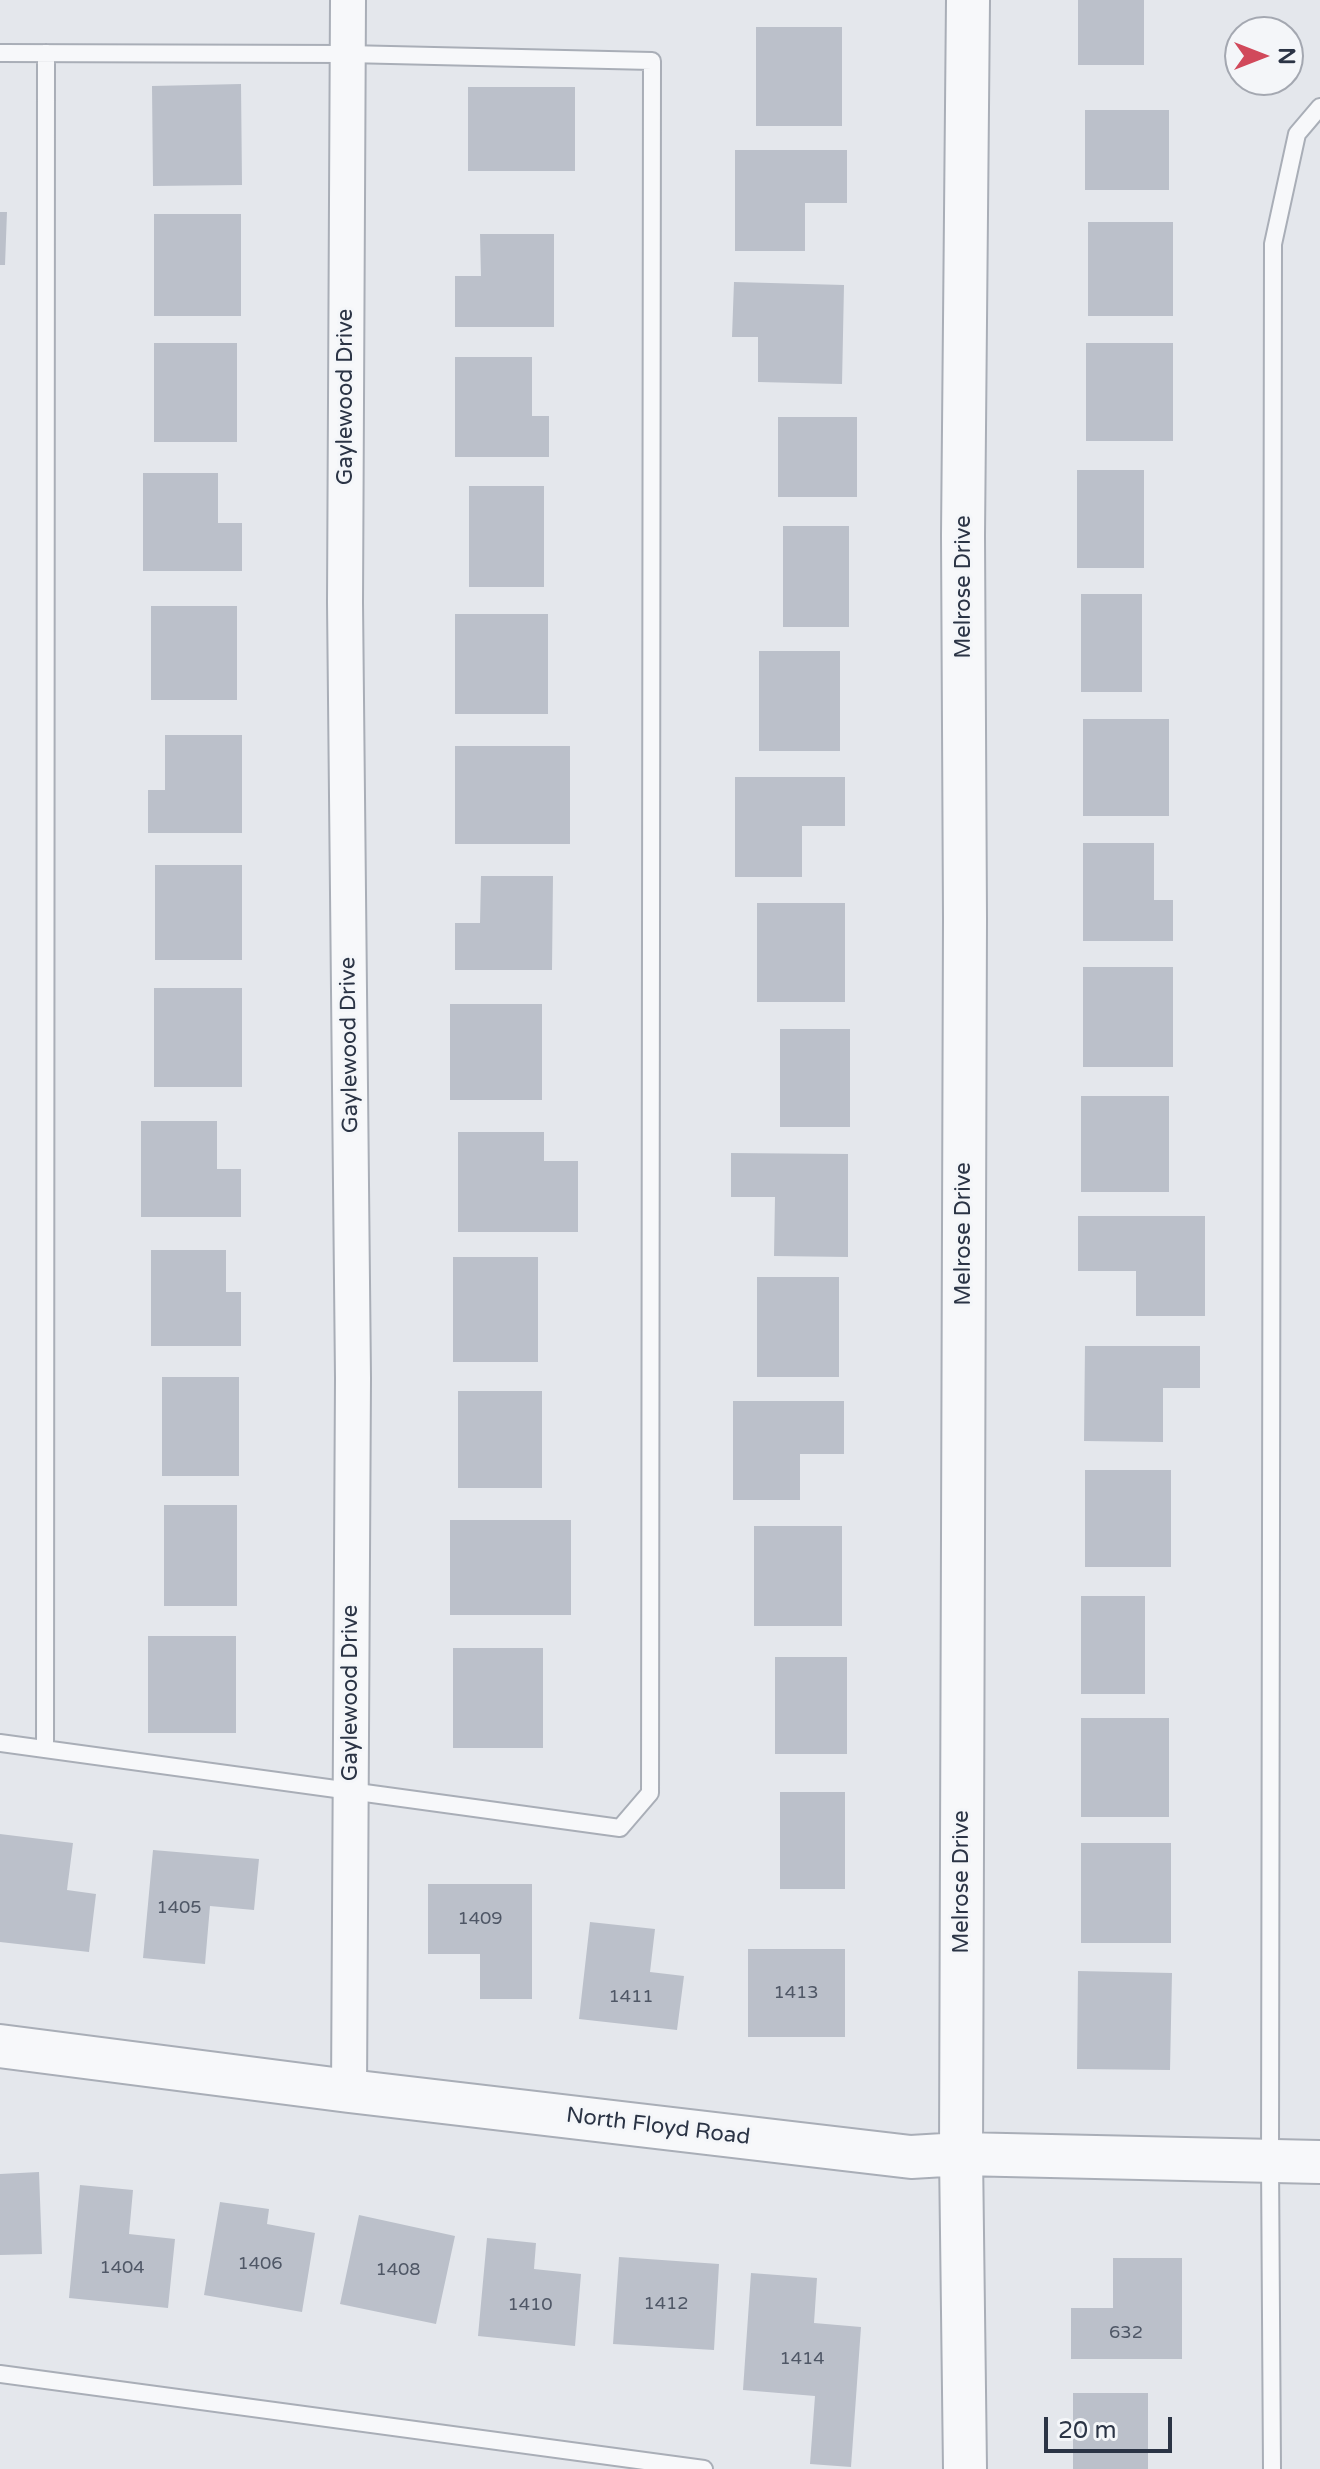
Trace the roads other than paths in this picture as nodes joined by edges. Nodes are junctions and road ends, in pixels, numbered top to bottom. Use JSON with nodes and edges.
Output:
{"nodes":[{"id":1,"x":348,"y":0,"type":"edge"},
{"id":2,"x":968,"y":0,"type":"edge"},
{"id":3,"x":0,"y":53,"type":"edge"},
{"id":4,"x":46,"y":53,"type":"junction"},
{"id":5,"x":347,"y":54,"type":"junction"},
{"id":6,"x":1320,"y":107,"type":"edge"},
{"id":7,"x":0,"y":1743,"type":"edge"},
{"id":8,"x":45,"y":1749,"type":"junction"},
{"id":9,"x":350,"y":1790,"type":"junction"},
{"id":10,"x":0,"y":2046,"type":"edge"},
{"id":11,"x":349,"y":2091,"type":"junction"},
{"id":12,"x":961,"y":2154,"type":"junction"},
{"id":13,"x":1270,"y":2161,"type":"junction"},
{"id":14,"x":1320,"y":2162,"type":"edge"},
{"id":15,"x":0,"y":2374,"type":"edge"},
{"id":16,"x":704,"y":2469,"type":"edge"},
{"id":17,"x":965,"y":2469,"type":"edge"},
{"id":18,"x":1272,"y":2469,"type":"edge"}],
"edges":[{"from":1,"to":5,"type":"street","name":"Gaylewood Drive"},
{"from":2,"to":12,"type":"street","name":"Melrose Drive"},
{"from":3,"to":4,"type":"lane"},
{"from":4,"to":5,"type":"lane"},
{"from":4,"to":8,"type":"lane"},
{"from":5,"to":9,"type":"street","name":"Gaylewood Drive"},
{"from":5,"to":9,"type":"lane"},
{"from":6,"to":13,"type":"lane"},
{"from":7,"to":8,"type":"lane"},
{"from":8,"to":9,"type":"lane"},
{"from":9,"to":11,"type":"street","name":"Gaylewood Drive"},
{"from":10,"to":11,"type":"street","name":"North Floyd Road"},
{"from":11,"to":12,"type":"street","name":"North Floyd Road"},
{"from":12,"to":13,"type":"street","name":"North Floyd Road"},
{"from":12,"to":17,"type":"street","name":"Melrose Drive"},
{"from":13,"to":14,"type":"street","name":"North Floyd Road"},
{"from":13,"to":18,"type":"lane"},
{"from":15,"to":16,"type":"lane"}]}
